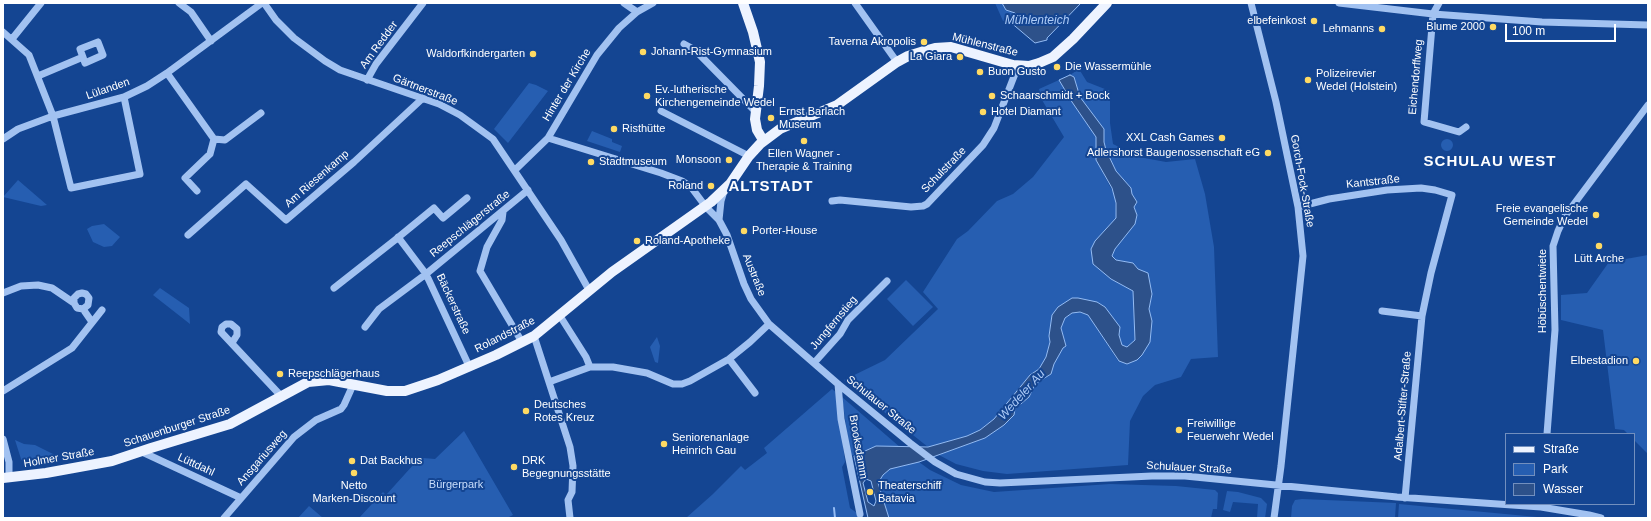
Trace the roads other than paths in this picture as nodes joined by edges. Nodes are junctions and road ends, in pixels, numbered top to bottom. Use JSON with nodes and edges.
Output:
{"nodes":[{"id":1,"x":41,"y":3,"type":"edge"},
{"id":2,"x":179,"y":3,"type":"edge"},
{"id":3,"x":263,"y":3,"type":"edge"},
{"id":4,"x":423,"y":3,"type":"edge"},
{"id":5,"x":624,"y":3,"type":"edge"},
{"id":6,"x":653,"y":3,"type":"edge"},
{"id":7,"x":743,"y":3,"type":"edge"},
{"id":8,"x":855,"y":3,"type":"edge"},
{"id":9,"x":1107,"y":3,"type":"edge"},
{"id":10,"x":1251,"y":3,"type":"edge"},
{"id":11,"x":1339,"y":3,"type":"edge"},
{"id":12,"x":1439,"y":3,"type":"edge"},
{"id":13,"x":637,"y":12,"type":"junction"},
{"id":14,"x":1433,"y":14,"type":"junction"},
{"id":15,"x":1648,"y":25,"type":"edge"},
{"id":16,"x":3,"y":32,"type":"edge"},
{"id":17,"x":12,"y":39,"type":"junction"},
{"id":18,"x":211,"y":41,"type":"junction"},
{"id":19,"x":684,"y":44,"type":"dead end"},
{"id":20,"x":83,"y":57,"type":"dead end"},
{"id":21,"x":897,"y":62,"type":"junction"},
{"id":22,"x":1018,"y":66,"type":"junction"},
{"id":23,"x":167,"y":73,"type":"junction"},
{"id":24,"x":38,"y":76,"type":"junction"},
{"id":25,"x":367,"y":80,"type":"junction"},
{"id":26,"x":124,"y":97,"type":"junction"},
{"id":27,"x":424,"y":98,"type":"junction"},
{"id":28,"x":1648,"y":105,"type":"edge"},
{"id":29,"x":661,"y":111,"type":"dead end"},
{"id":30,"x":755,"y":111,"type":"junction"},
{"id":31,"x":261,"y":113,"type":"dead end"},
{"id":32,"x":53,"y":116,"type":"junction"},
{"id":33,"x":1466,"y":127,"type":"dead end"},
{"id":34,"x":549,"y":136,"type":"junction"},
{"id":35,"x":3,"y":138,"type":"edge"},
{"id":36,"x":214,"y":139,"type":"junction"},
{"id":37,"x":763,"y":140,"type":"junction"},
{"id":38,"x":749,"y":156,"type":"junction"},
{"id":39,"x":516,"y":168,"type":"junction"},
{"id":40,"x":528,"y":190,"type":"junction"},
{"id":41,"x":197,"y":191,"type":"dead end"},
{"id":42,"x":724,"y":191,"type":"junction"},
{"id":43,"x":1452,"y":195,"type":"joint"},
{"id":44,"x":467,"y":198,"type":"dead end"},
{"id":45,"x":832,"y":201,"type":"dead end"},
{"id":46,"x":1298,"y":206,"type":"junction"},
{"id":47,"x":706,"y":207,"type":"junction"},
{"id":48,"x":503,"y":212,"type":"junction"},
{"id":49,"x":719,"y":220,"type":"junction"},
{"id":50,"x":188,"y":235,"type":"dead end"},
{"id":51,"x":398,"y":238,"type":"junction"},
{"id":52,"x":426,"y":274,"type":"junction"},
{"id":53,"x":887,"y":281,"type":"dead end"},
{"id":54,"x":334,"y":288,"type":"dead end"},
{"id":55,"x":590,"y":290,"type":"junction"},
{"id":56,"x":3,"y":293,"type":"edge"},
{"id":57,"x":74,"y":303,"type":"junction"},
{"id":58,"x":83,"y":309,"type":"junction"},
{"id":59,"x":102,"y":310,"type":"dead end"},
{"id":60,"x":1382,"y":311,"type":"dead end"},
{"id":61,"x":560,"y":316,"type":"junction"},
{"id":62,"x":1422,"y":316,"type":"junction"},
{"id":63,"x":92,"y":322,"type":"junction"},
{"id":64,"x":769,"y":324,"type":"junction"},
{"id":65,"x":364,"y":327,"type":"dead end"},
{"id":66,"x":534,"y":336,"type":"junction"},
{"id":67,"x":522,"y":342,"type":"junction"},
{"id":68,"x":232,"y":343,"type":"dead end"},
{"id":69,"x":729,"y":359,"type":"junction"},
{"id":70,"x":814,"y":363,"type":"junction"},
{"id":71,"x":469,"y":366,"type":"junction"},
{"id":72,"x":590,"y":367,"type":"junction"},
{"id":73,"x":329,"y":380,"type":"joint"},
{"id":74,"x":549,"y":382,"type":"junction"},
{"id":75,"x":838,"y":384,"type":"junction"},
{"id":76,"x":353,"y":385,"type":"junction"},
{"id":77,"x":3,"y":391,"type":"edge"},
{"id":78,"x":755,"y":393,"type":"dead end"},
{"id":79,"x":282,"y":397,"type":"junction"},
{"id":80,"x":1547,"y":433,"type":"edge"},
{"id":81,"x":3,"y":439,"type":"edge"},
{"id":82,"x":140,"y":452,"type":"junction"},
{"id":83,"x":119,"y":459,"type":"joint"},
{"id":84,"x":6,"y":478,"type":"edge"},
{"id":85,"x":1278,"y":486,"type":"junction"},
{"id":86,"x":242,"y":498,"type":"junction"},
{"id":87,"x":1405,"y":498,"type":"junction"},
{"id":88,"x":1505,"y":504,"type":"edge"},
{"id":89,"x":1524,"y":505,"type":"edge"},
{"id":90,"x":1541,"y":506,"type":"edge"},
{"id":91,"x":860,"y":514,"type":"dead end"},
{"id":92,"x":224,"y":518,"type":"edge"},
{"id":93,"x":570,"y":518,"type":"edge"},
{"id":94,"x":1274,"y":518,"type":"edge"},
{"id":95,"x":1601,"y":518,"type":"edge"}],
"edges":[{"from":1,"to":17,"type":"street"},
{"from":2,"to":18,"type":"street"},
{"from":3,"to":18,"type":"street","name":"Lülanden"},
{"from":3,"to":25,"type":"street","name":"Gärtnerstraße"},
{"from":4,"to":25,"type":"street","name":"Am Redder"},
{"from":5,"to":13,"type":"street"},
{"from":6,"to":13,"type":"street","name":"Hinter der Kirche"},
{"from":7,"to":30,"type":"main road"},
{"from":8,"to":21,"type":"street"},
{"from":9,"to":22,"type":"main road","name":"Mühlenstraße"},
{"from":10,"to":46,"type":"street","name":"Gorch-Fock-Straße"},
{"from":11,"to":14,"type":"street"},
{"from":12,"to":14,"type":"street"},
{"from":13,"to":34,"type":"street","name":"Hinter der Kirche"},
{"from":14,"to":15,"type":"street"},
{"from":14,"to":33,"type":"street","name":"Eichendorffweg"},
{"from":16,"to":17,"type":"street"},
{"from":17,"to":24,"type":"street"},
{"from":18,"to":23,"type":"street","name":"Lülanden"},
{"from":19,"to":30,"type":"street"},
{"from":20,"to":24,"type":"street"},
{"from":21,"to":22,"type":"main road","name":"Mühlenstraße"},
{"from":21,"to":37,"type":"main road","name":"Mühlenstraße"},
{"from":22,"to":45,"type":"street","name":"Schulstraße"},
{"from":23,"to":26,"type":"street","name":"Lülanden"},
{"from":23,"to":36,"type":"street"},
{"from":24,"to":32,"type":"street"},
{"from":25,"to":27,"type":"street","name":"Gärtnerstraße"},
{"from":26,"to":32,"type":"street","name":"Lülanden"},
{"from":26,"to":32,"type":"street"},
{"from":27,"to":39,"type":"street","name":"Gärtnerstraße"},
{"from":27,"to":50,"type":"street","name":"Am Riesenkamp"},
{"from":28,"to":80,"type":"street","name":"Höbüschentwiete"},
{"from":29,"to":38,"type":"street"},
{"from":30,"to":37,"type":"main road"},
{"from":31,"to":36,"type":"street"},
{"from":32,"to":35,"type":"street","name":"Lülanden"},
{"from":34,"to":39,"type":"street","name":"Hinter der Kirche"},
{"from":34,"to":47,"type":"street","name":"Austraße"},
{"from":36,"to":41,"type":"street"},
{"from":37,"to":38,"type":"main road","name":"Mühlenstraße"},
{"from":38,"to":42,"type":"main road","name":"Mühlenstraße"},
{"from":39,"to":40,"type":"street","name":"Gärtnerstraße"},
{"from":40,"to":48,"type":"street","name":"Reepschlägerstraße"},
{"from":40,"to":55,"type":"street","name":"Gärtnerstraße"},
{"from":42,"to":47,"type":"main road","name":"Rolandstraße"},
{"from":42,"to":49,"type":"street"},
{"from":43,"to":46,"type":"street","name":"Kantstraße"},
{"from":43,"to":62,"type":"street","name":"Adalbert-Stifter-Straße"},
{"from":44,"to":51,"type":"street","name":"Reepschlägerstraße"},
{"from":46,"to":85,"type":"street","name":"Gorch-Fock-Straße"},
{"from":47,"to":49,"type":"street","name":"Austraße"},
{"from":47,"to":55,"type":"main road","name":"Rolandstraße"},
{"from":48,"to":52,"type":"street","name":"Reepschlägerstraße"},
{"from":48,"to":67,"type":"street"},
{"from":49,"to":64,"type":"street","name":"Austraße"},
{"from":51,"to":52,"type":"street","name":"Reepschlägerstraße"},
{"from":51,"to":54,"type":"street","name":"Reepschlägerstraße"},
{"from":52,"to":65,"type":"street","name":"Reepschlägerstraße"},
{"from":52,"to":71,"type":"street","name":"Bäckerstraße"},
{"from":53,"to":70,"type":"street","name":"Jungfernstieg"},
{"from":55,"to":61,"type":"main road","name":"Rolandstraße"},
{"from":56,"to":57,"type":"street"},
{"from":57,"to":58,"type":"street"},
{"from":57,"to":58,"type":"street"},
{"from":58,"to":63,"type":"street"},
{"from":59,"to":63,"type":"street"},
{"from":60,"to":62,"type":"street"},
{"from":61,"to":66,"type":"main road","name":"Rolandstraße"},
{"from":61,"to":72,"type":"street"},
{"from":62,"to":87,"type":"street","name":"Adalbert-Stifter-Straße"},
{"from":63,"to":77,"type":"street"},
{"from":64,"to":69,"type":"street"},
{"from":64,"to":70,"type":"street","name":"Austraße"},
{"from":66,"to":67,"type":"main road","name":"Rolandstraße"},
{"from":66,"to":74,"type":"street"},
{"from":67,"to":71,"type":"main road","name":"Rolandstraße"},
{"from":68,"to":79,"type":"street"},
{"from":69,"to":72,"type":"street"},
{"from":69,"to":78,"type":"street"},
{"from":70,"to":75,"type":"street","name":"Schulauer Straße"},
{"from":71,"to":76,"type":"main road","name":"Rolandstraße"},
{"from":72,"to":74,"type":"street"},
{"from":73,"to":76,"type":"main road","name":"Rolandstraße"},
{"from":73,"to":79,"type":"main road","name":"Schauenburger Straße"},
{"from":74,"to":93,"type":"street"},
{"from":75,"to":85,"type":"street","name":"Schulauer Straße"},
{"from":75,"to":91,"type":"street","name":"Brooksdamm"},
{"from":76,"to":86,"type":"street","name":"Ansgariusweg"},
{"from":79,"to":82,"type":"main road","name":"Schauenburger Straße"},
{"from":81,"to":84,"type":"street"},
{"from":82,"to":83,"type":"main road","name":"Schauenburger Straße"},
{"from":82,"to":86,"type":"street","name":"Lüttdahl"},
{"from":83,"to":84,"type":"main road","name":"Holmer Straße"},
{"from":85,"to":87,"type":"street","name":"Schulauer Straße"},
{"from":85,"to":94,"type":"street","name":"Gorch-Fock-Straße"},
{"from":86,"to":92,"type":"street","name":"Ansgariusweg"},
{"from":87,"to":88,"type":"street","name":"Schulauer Straße"},
{"from":89,"to":90,"type":"street","name":"Schulauer Straße"},
{"from":90,"to":95,"type":"street","name":"Schulauer Straße"}]}
